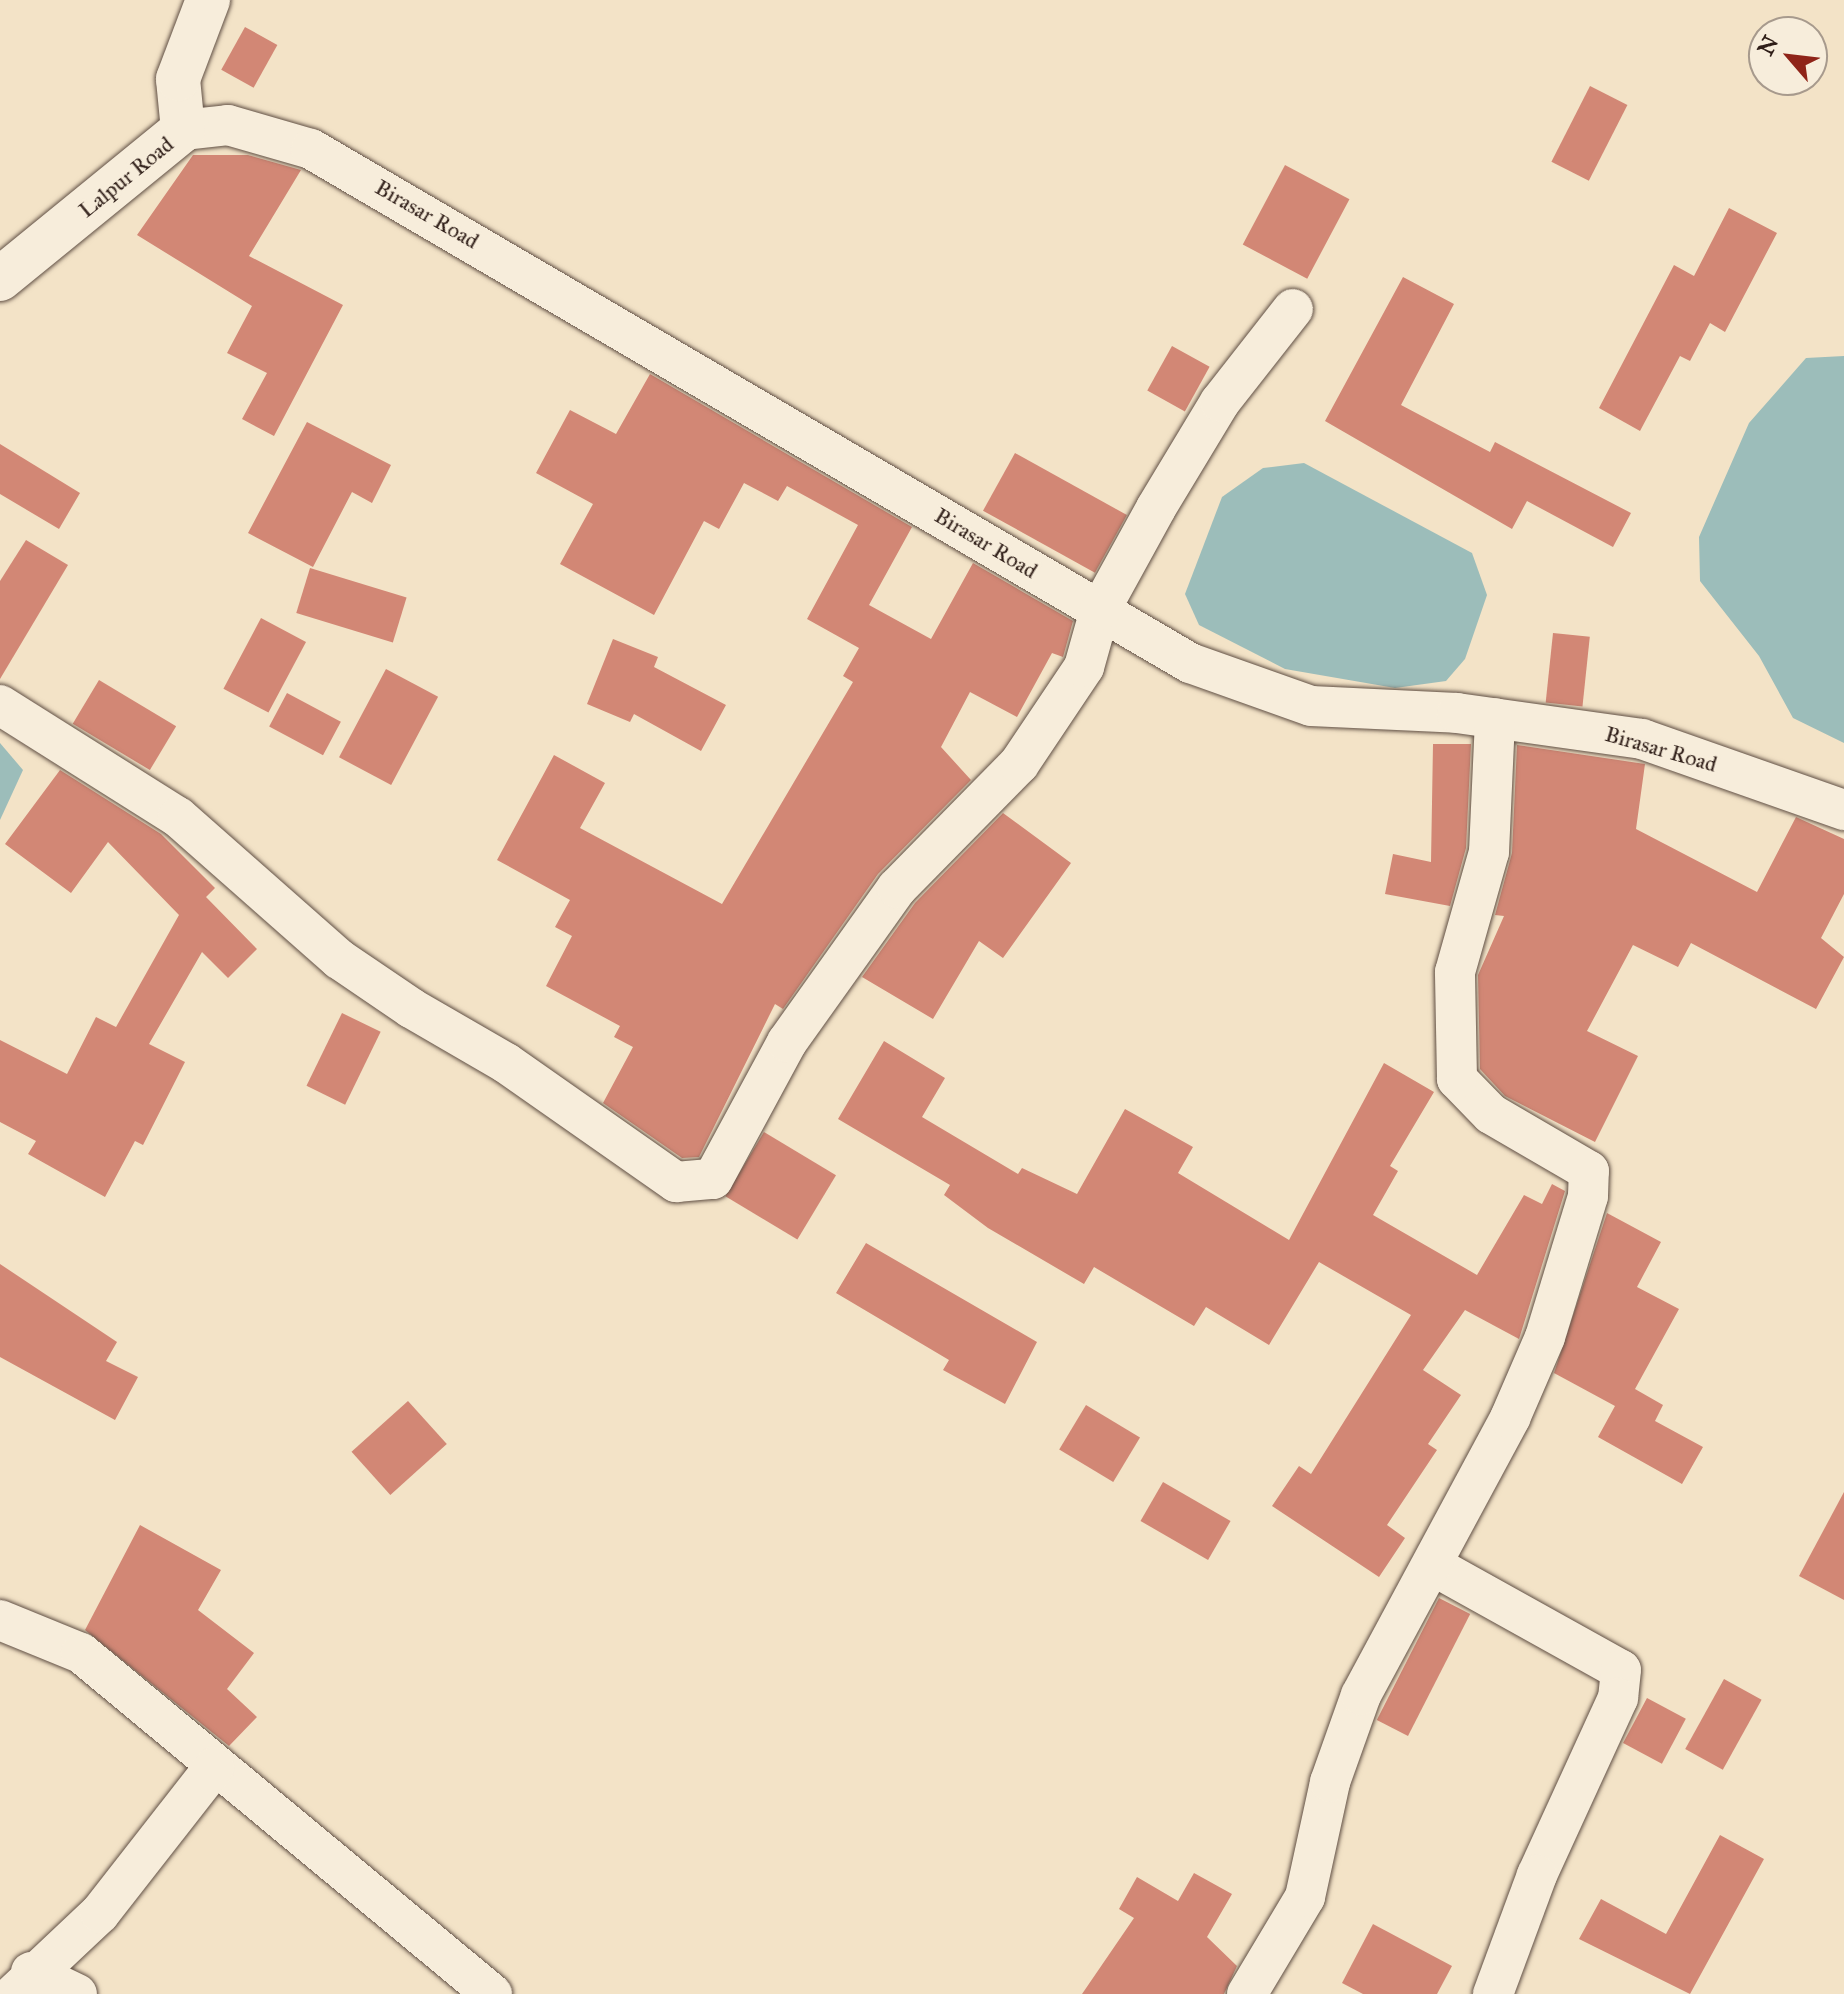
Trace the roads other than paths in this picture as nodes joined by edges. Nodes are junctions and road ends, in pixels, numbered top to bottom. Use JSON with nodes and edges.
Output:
{"nodes":[{"id":1,"x":208,"y":0,"type":"edge"},
{"id":2,"x":183,"y":130,"type":"junction"},
{"id":3,"x":0,"y":279,"type":"edge"},
{"id":4,"x":1293,"y":309,"type":"dead end"},
{"id":5,"x":1100,"y":610,"type":"junction"},
{"id":6,"x":0,"y":705,"type":"edge"},
{"id":7,"x":1495,"y":718,"type":"junction"},
{"id":8,"x":1844,"y":810,"type":"edge"},
{"id":9,"x":1432,"y":1565,"type":"junction"},
{"id":10,"x":0,"y":1620,"type":"edge"},
{"id":11,"x":214,"y":1767,"type":"junction"},
{"id":12,"x":23,"y":1983,"type":"edge"},
{"id":13,"x":77,"y":1994,"type":"edge"},
{"id":14,"x":492,"y":1994,"type":"edge"},
{"id":15,"x":1247,"y":1994,"type":"edge"},
{"id":16,"x":1493,"y":1994,"type":"edge"}],
"edges":[{"from":1,"to":2,"type":"main road","name":"Lalpur Road"},
{"from":2,"to":3,"type":"main road","name":"Lalpur Road"},
{"from":2,"to":5,"type":"street","name":"Birasar Road"},
{"from":4,"to":5,"type":"street"},
{"from":5,"to":6,"type":"street"},
{"from":5,"to":7,"type":"street","name":"Birasar Road"},
{"from":7,"to":8,"type":"street","name":"Birasar Road"},
{"from":7,"to":9,"type":"street"},
{"from":9,"to":15,"type":"street"},
{"from":9,"to":16,"type":"street"},
{"from":10,"to":11,"type":"street"},
{"from":11,"to":12,"type":"street"},
{"from":11,"to":14,"type":"street"},
{"from":12,"to":13,"type":"street"}]}
